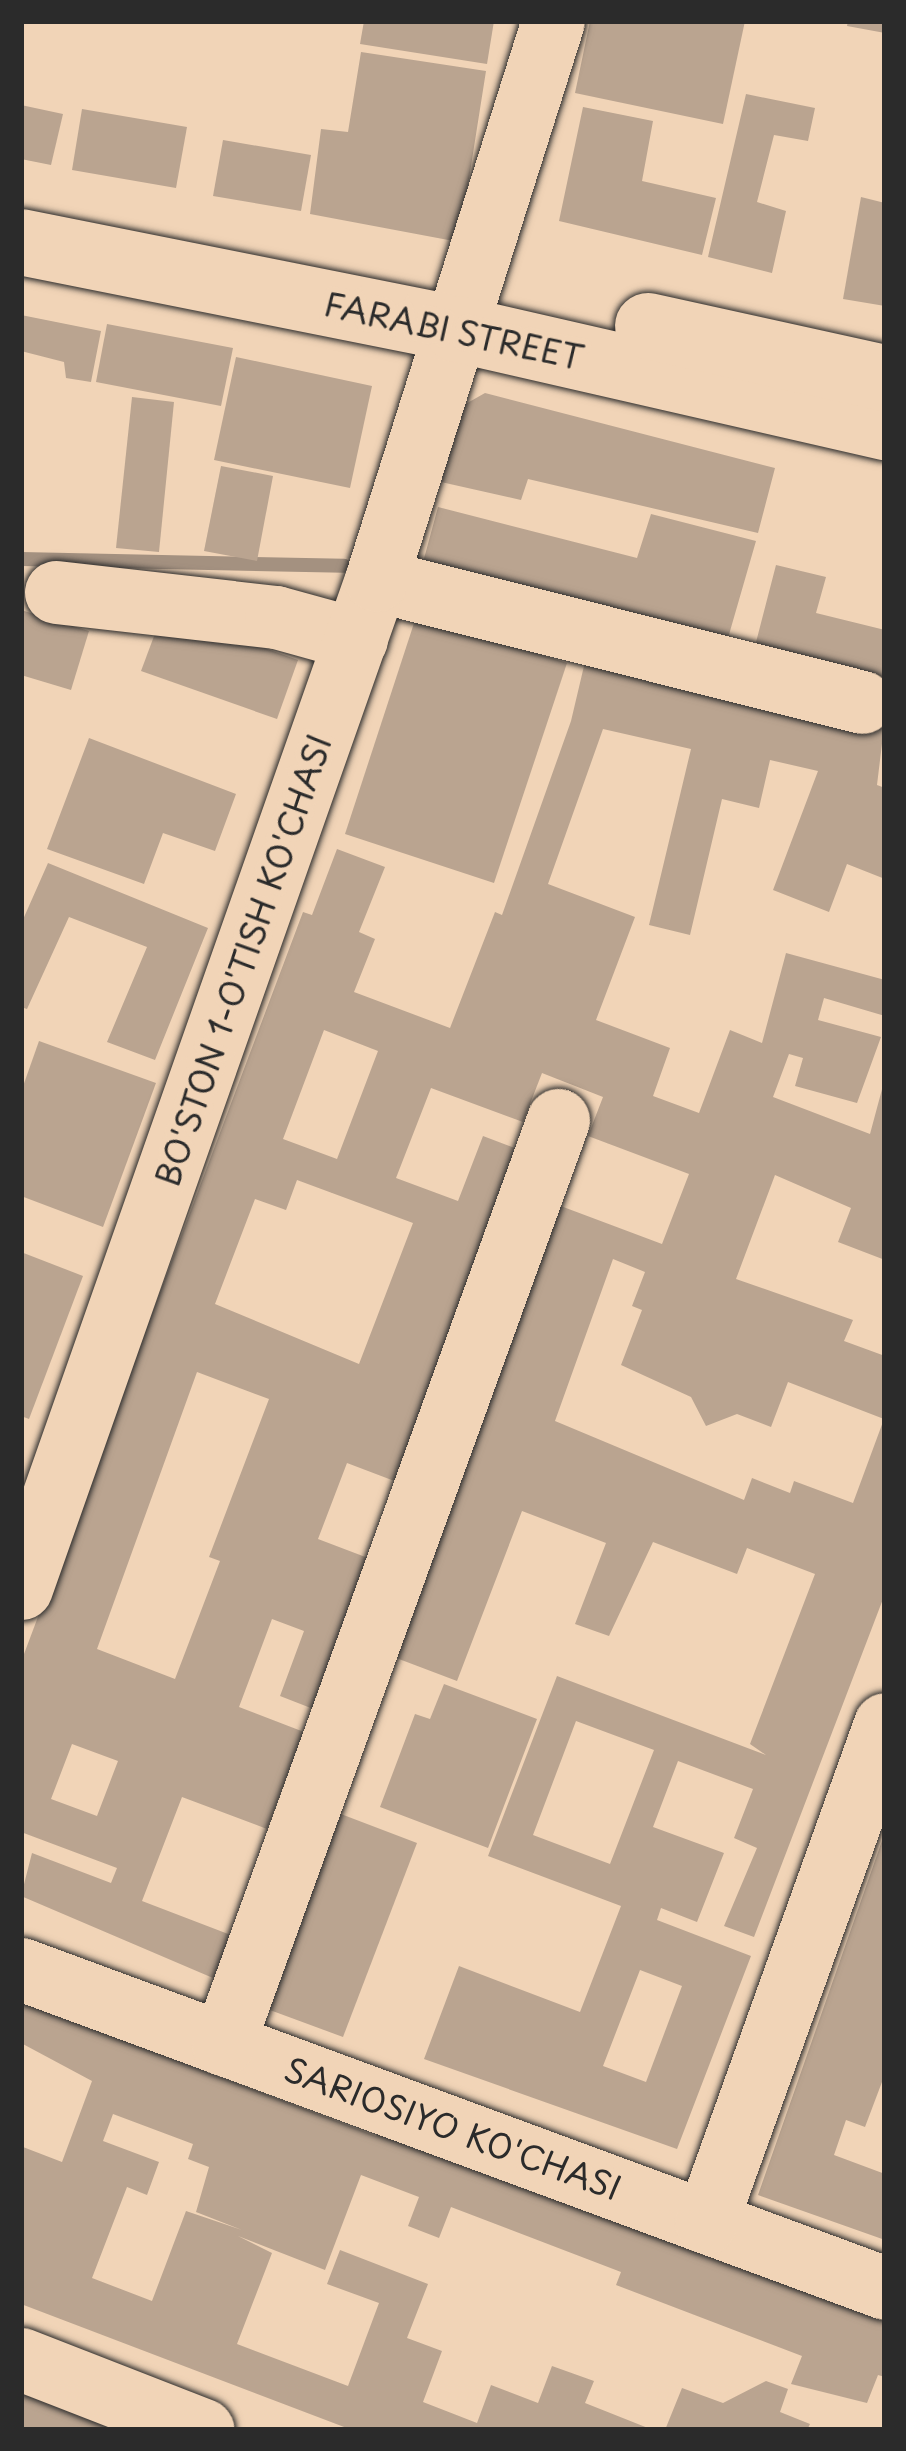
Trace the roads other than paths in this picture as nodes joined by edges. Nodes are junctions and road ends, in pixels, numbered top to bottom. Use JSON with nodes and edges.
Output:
{"nodes":[{"id":1,"x":553,"y":21,"type":"edge"},
{"id":2,"x":21,"y":199,"type":"edge"},
{"id":3,"x":21,"y":242,"type":"edge"},
{"id":4,"x":464,"y":308,"type":"junction"},
{"id":5,"x":885,"y":378,"type":"edge"},
{"id":6,"x":885,"y":427,"type":"edge"},
{"id":7,"x":376,"y":580,"type":"junction"},
{"id":8,"x":56,"y":592,"type":"dead end"},
{"id":9,"x":356,"y":639,"type":"junction"},
{"id":10,"x":862,"y":702,"type":"dead end"},
{"id":11,"x":558,"y":1120,"type":"dead end"},
{"id":12,"x":21,"y":1588,"type":"edge"},
{"id":13,"x":885,"y":1724,"type":"edge"},
{"id":14,"x":21,"y":1969,"type":"edge"},
{"id":15,"x":223,"y":2044,"type":"junction"},
{"id":16,"x":706,"y":2222,"type":"junction"},
{"id":17,"x":885,"y":2288,"type":"edge"},
{"id":18,"x":21,"y":2359,"type":"edge"},
{"id":19,"x":203,"y":2430,"type":"edge"}],
"edges":[{"from":1,"to":4,"type":"street","name":"BO'STON 1-O'TISH KO'CHASI"},
{"from":2,"to":4,"type":"main road","name":"FARABI STREET"},
{"from":3,"to":4,"type":"main road","name":"FARABI STREET"},
{"from":4,"to":5,"type":"main road","name":"FARABI STREET"},
{"from":4,"to":6,"type":"main road","name":"FARABI STREET"},
{"from":4,"to":7,"type":"street","name":"BO'STON 1-O'TISH KO'CHASI"},
{"from":7,"to":9,"type":"street","name":"BO'STON 1-O'TISH KO'CHASI"},
{"from":7,"to":10,"type":"street"},
{"from":8,"to":9,"type":"street"},
{"from":9,"to":12,"type":"street","name":"BO'STON 1-O'TISH KO'CHASI"},
{"from":11,"to":15,"type":"street"},
{"from":13,"to":16,"type":"street"},
{"from":14,"to":15,"type":"street","name":"SARIOSIYO KO'CHASI"},
{"from":15,"to":16,"type":"street","name":"SARIOSIYO KO'CHASI"},
{"from":16,"to":17,"type":"street","name":"SARIOSIYO KO'CHASI"},
{"from":18,"to":19,"type":"street"}]}
